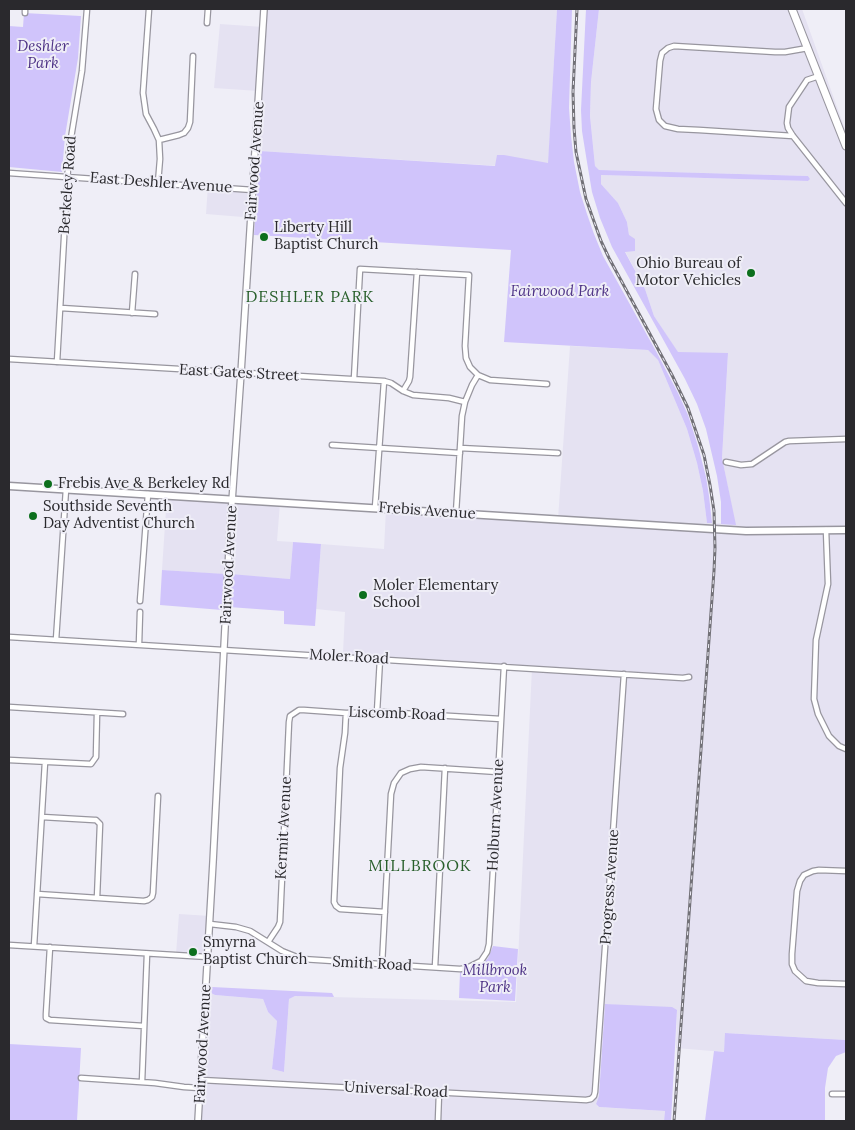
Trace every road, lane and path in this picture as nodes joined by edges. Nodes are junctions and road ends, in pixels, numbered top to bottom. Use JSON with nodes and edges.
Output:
{"nodes":[{"id":1,"x":87,"y":9,"type":"edge"},
{"id":2,"x":149,"y":9,"type":"edge"},
{"id":3,"x":208,"y":9,"type":"edge"},
{"id":4,"x":264,"y":9,"type":"edge"},
{"id":5,"x":792,"y":9,"type":"edge"},
{"id":6,"x":207,"y":22,"type":"dead end"},
{"id":7,"x":808,"y":48,"type":"junction"},
{"id":8,"x":193,"y":56,"type":"dead end"},
{"id":9,"x":819,"y":76,"type":"junction"},
{"id":10,"x":793,"y":136,"type":"junction"},
{"id":11,"x":159,"y":140,"type":"junction"},
{"id":12,"x":846,"y":146,"type":"edge"},
{"id":13,"x":9,"y":173,"type":"edge"},
{"id":14,"x":68,"y":177,"type":"junction"},
{"id":15,"x":158,"y":183,"type":"junction"},
{"id":16,"x":253,"y":190,"type":"junction"},
{"id":17,"x":846,"y":203,"type":"edge"},
{"id":18,"x":417,"y":272,"type":"junction"},
{"id":19,"x":135,"y":274,"type":"dead end"},
{"id":20,"x":61,"y":308,"type":"junction"},
{"id":21,"x":132,"y":312,"type":"junction"},
{"id":22,"x":155,"y":314,"type":"dead end"},
{"id":23,"x":9,"y":360,"type":"edge"},
{"id":24,"x":57,"y":362,"type":"junction"},
{"id":25,"x":241,"y":373,"type":"junction"},
{"id":26,"x":478,"y":375,"type":"junction"},
{"id":27,"x":354,"y":379,"type":"junction"},
{"id":28,"x":384,"y":381,"type":"junction"},
{"id":29,"x":547,"y":384,"type":"dead end"},
{"id":30,"x":403,"y":391,"type":"junction"},
{"id":31,"x":465,"y":402,"type":"junction"},
{"id":32,"x":846,"y":439,"type":"edge"},
{"id":33,"x":332,"y":445,"type":"dead end"},
{"id":34,"x":379,"y":448,"type":"junction"},
{"id":35,"x":460,"y":450,"type":"junction"},
{"id":36,"x":558,"y":453,"type":"dead end"},
{"id":37,"x":726,"y":462,"type":"dead end"},
{"id":38,"x":9,"y":486,"type":"edge"},
{"id":39,"x":66,"y":489,"type":"junction"},
{"id":40,"x":148,"y":494,"type":"junction"},
{"id":41,"x":232,"y":499,"type":"junction"},
{"id":42,"x":375,"y":508,"type":"junction"},
{"id":43,"x":456,"y":513,"type":"junction"},
{"id":44,"x":826,"y":530,"type":"junction"},
{"id":45,"x":846,"y":530,"type":"edge"},
{"id":46,"x":140,"y":601,"type":"dead end"},
{"id":47,"x":140,"y":612,"type":"dead end"},
{"id":48,"x":9,"y":637,"type":"edge"},
{"id":49,"x":56,"y":640,"type":"junction"},
{"id":50,"x":138,"y":644,"type":"junction"},
{"id":51,"x":224,"y":650,"type":"junction"},
{"id":52,"x":380,"y":658,"type":"junction"},
{"id":53,"x":504,"y":666,"type":"junction"},
{"id":54,"x":624,"y":674,"type":"junction"},
{"id":55,"x":689,"y":677,"type":"dead end"},
{"id":56,"x":9,"y":707,"type":"edge"},
{"id":57,"x":98,"y":712,"type":"junction"},
{"id":58,"x":294,"y":712,"type":"joint"},
{"id":59,"x":346,"y":712,"type":"junction"},
{"id":60,"x":377,"y":712,"type":"junction"},
{"id":61,"x":124,"y":714,"type":"dead end"},
{"id":62,"x":501,"y":719,"type":"junction"},
{"id":63,"x":846,"y":749,"type":"edge"},
{"id":64,"x":9,"y":760,"type":"edge"},
{"id":65,"x":45,"y":762,"type":"junction"},
{"id":66,"x":445,"y":768,"type":"junction"},
{"id":67,"x":498,"y":772,"type":"junction"},
{"id":68,"x":158,"y":796,"type":"dead end"},
{"id":69,"x":42,"y":816,"type":"junction"},
{"id":70,"x":846,"y":871,"type":"edge"},
{"id":71,"x":37,"y":894,"type":"junction"},
{"id":72,"x":96,"y":898,"type":"junction"},
{"id":73,"x":385,"y":912,"type":"junction"},
{"id":74,"x":210,"y":924,"type":"junction"},
{"id":75,"x":268,"y":942,"type":"junction"},
{"id":76,"x":9,"y":945,"type":"edge"},
{"id":77,"x":34,"y":946,"type":"junction"},
{"id":78,"x":50,"y":947,"type":"junction"},
{"id":79,"x":147,"y":954,"type":"junction"},
{"id":80,"x":208,"y":957,"type":"junction"},
{"id":81,"x":481,"y":961,"type":"joint"},
{"id":82,"x":382,"y":965,"type":"junction"},
{"id":83,"x":435,"y":967,"type":"junction"},
{"id":84,"x":846,"y":984,"type":"edge"},
{"id":85,"x":144,"y":1026,"type":"junction"},
{"id":86,"x":81,"y":1078,"type":"dead end"},
{"id":87,"x":201,"y":1080,"type":"junction"},
{"id":88,"x":142,"y":1082,"type":"junction"},
{"id":89,"x":200,"y":1088,"type":"junction"},
{"id":90,"x":439,"y":1093,"type":"junction"},
{"id":91,"x":832,"y":1094,"type":"dead end"},
{"id":92,"x":846,"y":1094,"type":"edge"},
{"id":93,"x":591,"y":1099,"type":"joint"},
{"id":94,"x":198,"y":1121,"type":"edge"},
{"id":95,"x":438,"y":1121,"type":"edge"}],
"edges":[{"from":1,"to":14,"type":"street","name":"Berkeley Road"},
{"from":2,"to":11,"type":"street"},
{"from":3,"to":6,"type":"street"},
{"from":4,"to":16,"type":"street","name":"Fairwood Avenue"},
{"from":5,"to":7,"type":"main road"},
{"from":7,"to":9,"type":"main road"},
{"from":7,"to":10,"type":"street"},
{"from":8,"to":11,"type":"street"},
{"from":9,"to":10,"type":"street"},
{"from":9,"to":12,"type":"main road"},
{"from":10,"to":17,"type":"street"},
{"from":11,"to":15,"type":"street"},
{"from":13,"to":14,"type":"street","name":"East Deshler Avenue"},
{"from":14,"to":15,"type":"street","name":"East Deshler Avenue"},
{"from":14,"to":20,"type":"street","name":"Berkeley Road"},
{"from":15,"to":16,"type":"street","name":"East Deshler Avenue"},
{"from":16,"to":25,"type":"street","name":"Fairwood Avenue"},
{"from":18,"to":26,"type":"street"},
{"from":18,"to":27,"type":"street"},
{"from":18,"to":30,"type":"street"},
{"from":19,"to":21,"type":"street"},
{"from":20,"to":21,"type":"street"},
{"from":20,"to":24,"type":"street","name":"Berkeley Road"},
{"from":21,"to":22,"type":"street"},
{"from":23,"to":24,"type":"street","name":"East Gates Street"},
{"from":24,"to":25,"type":"street","name":"East Gates Street"},
{"from":25,"to":27,"type":"street","name":"East Gates Street"},
{"from":25,"to":41,"type":"street","name":"Fairwood Avenue"},
{"from":26,"to":29,"type":"street"},
{"from":26,"to":31,"type":"street"},
{"from":27,"to":28,"type":"street","name":"East Gates Street"},
{"from":28,"to":30,"type":"street","name":"East Gates Street"},
{"from":28,"to":34,"type":"street"},
{"from":30,"to":31,"type":"street","name":"East Gates Street"},
{"from":31,"to":35,"type":"street"},
{"from":32,"to":37,"type":"street"},
{"from":33,"to":34,"type":"street"},
{"from":34,"to":35,"type":"street"},
{"from":34,"to":42,"type":"street"},
{"from":35,"to":36,"type":"street"},
{"from":35,"to":43,"type":"street"},
{"from":38,"to":39,"type":"main road","name":"Frebis Avenue"},
{"from":39,"to":40,"type":"main road","name":"Frebis Avenue"},
{"from":39,"to":49,"type":"street"},
{"from":40,"to":41,"type":"main road","name":"Frebis Avenue"},
{"from":40,"to":46,"type":"street"},
{"from":41,"to":42,"type":"main road","name":"Frebis Avenue"},
{"from":41,"to":51,"type":"street","name":"Fairwood Avenue"},
{"from":42,"to":43,"type":"main road","name":"Frebis Avenue"},
{"from":43,"to":44,"type":"main road","name":"Frebis Avenue"},
{"from":44,"to":45,"type":"main road","name":"Frebis Avenue"},
{"from":44,"to":63,"type":"street"},
{"from":47,"to":50,"type":"street"},
{"from":48,"to":49,"type":"street","name":"Moler Road"},
{"from":49,"to":50,"type":"street","name":"Moler Road"},
{"from":50,"to":51,"type":"street","name":"Moler Road"},
{"from":51,"to":52,"type":"street","name":"Moler Road"},
{"from":51,"to":74,"type":"street","name":"Fairwood Avenue"},
{"from":52,"to":53,"type":"street","name":"Moler Road"},
{"from":52,"to":60,"type":"street"},
{"from":53,"to":54,"type":"street","name":"Moler Road"},
{"from":53,"to":62,"type":"street","name":"Holburn Avenue"},
{"from":54,"to":55,"type":"street","name":"Moler Road"},
{"from":54,"to":93,"type":"street","name":"Progress Avenue"},
{"from":56,"to":57,"type":"street"},
{"from":57,"to":61,"type":"street"},
{"from":57,"to":65,"type":"street"},
{"from":58,"to":59,"type":"street","name":"Liscomb Road"},
{"from":58,"to":75,"type":"street","name":"Kermit Avenue"},
{"from":59,"to":60,"type":"street","name":"Liscomb Road"},
{"from":59,"to":73,"type":"street"},
{"from":60,"to":62,"type":"street","name":"Liscomb Road"},
{"from":62,"to":67,"type":"street","name":"Holburn Avenue"},
{"from":64,"to":65,"type":"street"},
{"from":65,"to":69,"type":"street"},
{"from":66,"to":67,"type":"street"},
{"from":66,"to":73,"type":"street"},
{"from":66,"to":83,"type":"street"},
{"from":67,"to":81,"type":"street","name":"Holburn Avenue"},
{"from":68,"to":72,"type":"street"},
{"from":69,"to":71,"type":"street"},
{"from":69,"to":72,"type":"street"},
{"from":70,"to":84,"type":"street"},
{"from":71,"to":72,"type":"street"},
{"from":71,"to":77,"type":"street"},
{"from":73,"to":82,"type":"street"},
{"from":74,"to":75,"type":"street","name":"Smith Road"},
{"from":74,"to":80,"type":"street","name":"Fairwood Avenue"},
{"from":75,"to":82,"type":"street","name":"Smith Road"},
{"from":76,"to":77,"type":"street"},
{"from":77,"to":78,"type":"street"},
{"from":78,"to":79,"type":"street"},
{"from":78,"to":85,"type":"street"},
{"from":79,"to":80,"type":"street"},
{"from":79,"to":85,"type":"street"},
{"from":80,"to":87,"type":"street","name":"Fairwood Avenue"},
{"from":81,"to":83,"type":"street","name":"Smith Road"},
{"from":82,"to":83,"type":"street","name":"Smith Road"},
{"from":85,"to":88,"type":"street"},
{"from":86,"to":88,"type":"street"},
{"from":87,"to":89,"type":"street","name":"Fairwood Avenue"},
{"from":87,"to":90,"type":"street","name":"Universal Road"},
{"from":88,"to":89,"type":"street"},
{"from":89,"to":94,"type":"street","name":"Fairwood Avenue"},
{"from":90,"to":93,"type":"street","name":"Universal Road"},
{"from":90,"to":95,"type":"street"},
{"from":91,"to":92,"type":"street"}]}
